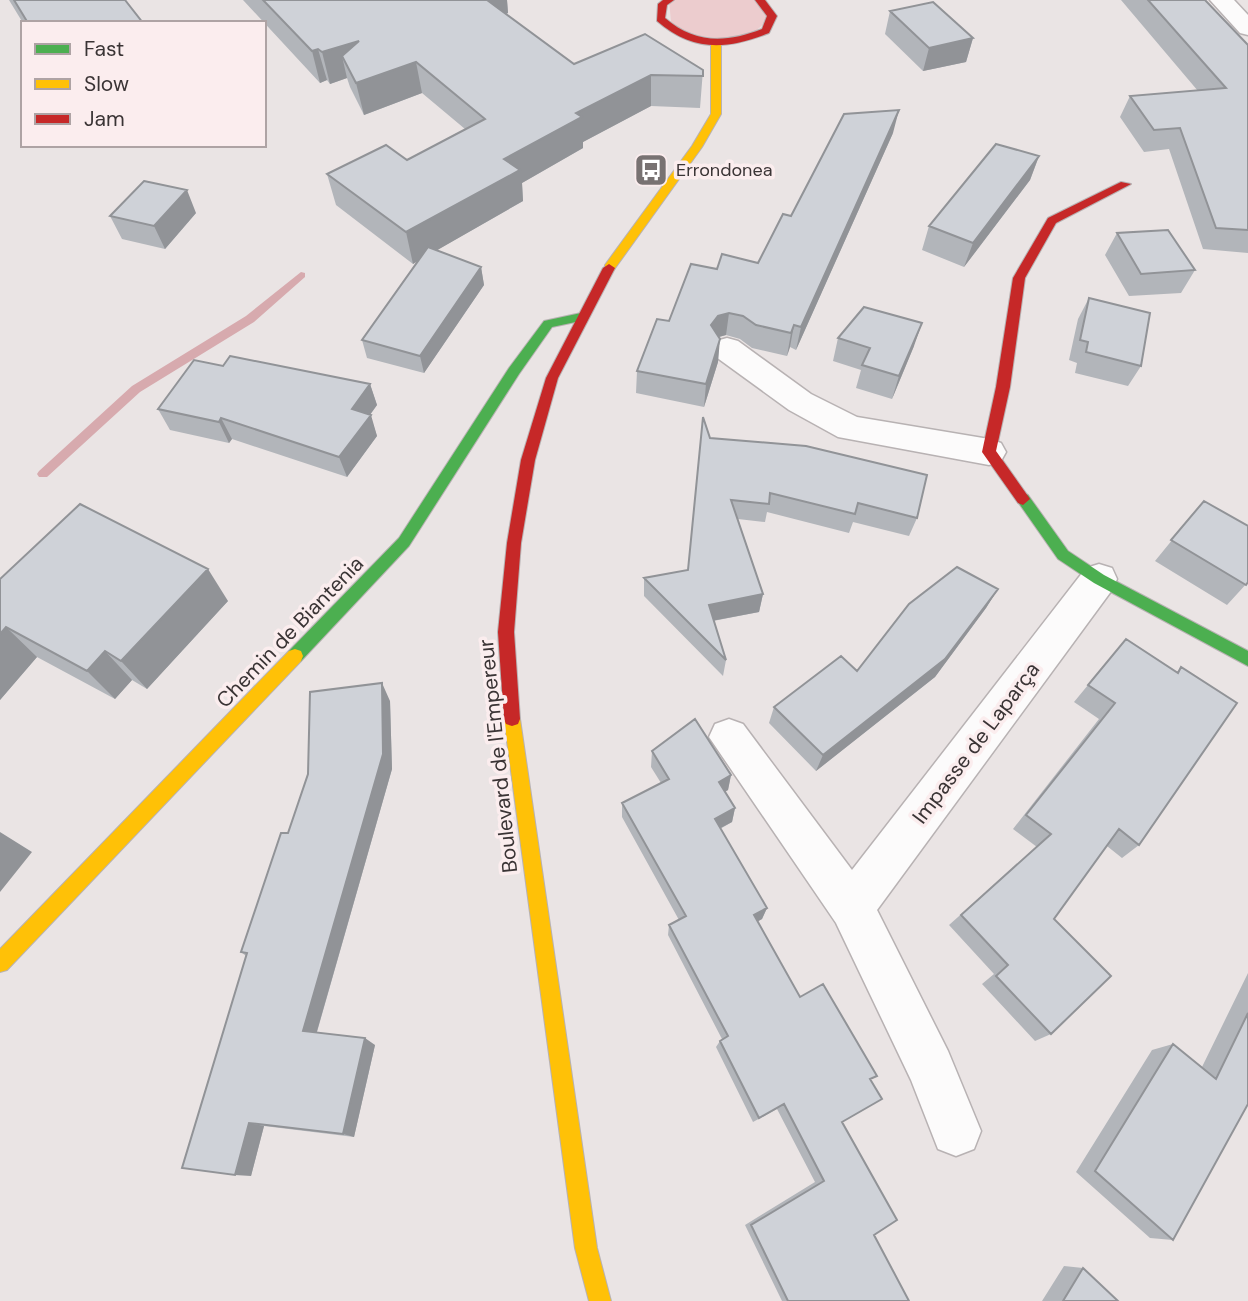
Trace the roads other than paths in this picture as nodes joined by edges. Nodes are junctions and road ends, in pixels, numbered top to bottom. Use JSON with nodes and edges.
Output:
{"nodes":[{"id":1,"x":1221,"y":0,"type":"edge"},
{"id":2,"x":663,"y":1,"type":"edge"},
{"id":3,"x":763,"y":1,"type":"edge"},
{"id":4,"x":1248,"y":28,"type":"edge"},
{"id":5,"x":716,"y":45,"type":"junction"},
{"id":6,"x":1125,"y":184,"type":"dead end"},
{"id":7,"x":581,"y":317,"type":"junction"},
{"id":8,"x":727,"y":349,"type":"dead end"},
{"id":9,"x":989,"y":452,"type":"junction"},
{"id":10,"x":1099,"y":579,"type":"junction"},
{"id":11,"x":1248,"y":659,"type":"edge"},
{"id":12,"x":729,"y":737,"type":"dead end"},
{"id":13,"x":852,"y":907,"type":"junction"},
{"id":14,"x":0,"y":963,"type":"edge"},
{"id":15,"x":956,"y":1131,"type":"dead end"},
{"id":16,"x":600,"y":1301,"type":"edge"}],
"edges":[{"from":1,"to":4,"type":"street"},
{"from":2,"to":5,"type":"main road"},
{"from":3,"to":5,"type":"main road"},
{"from":5,"to":7,"type":"main road","name":"Boulevard de l'Empereur"},
{"from":6,"to":9,"type":"main road"},
{"from":7,"to":14,"type":"main road","name":"Chemin de Biantenia"},
{"from":7,"to":16,"type":"main road","name":"Boulevard de l'Empereur"},
{"from":8,"to":9,"type":"street"},
{"from":9,"to":10,"type":"main road"},
{"from":10,"to":11,"type":"main road"},
{"from":10,"to":13,"type":"street","name":"Impasse de Laparça"},
{"from":12,"to":13,"type":"street"},
{"from":13,"to":15,"type":"street"}]}
